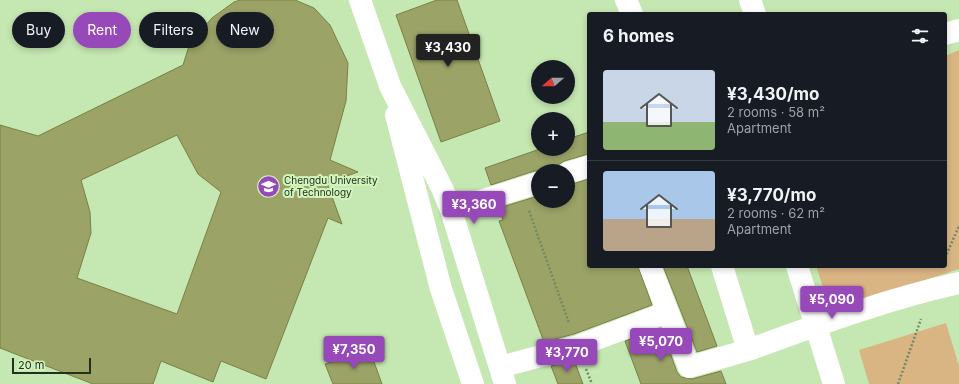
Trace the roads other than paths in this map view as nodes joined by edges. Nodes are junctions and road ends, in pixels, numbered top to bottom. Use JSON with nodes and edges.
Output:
{"nodes":[{"id":1,"x":360,"y":0,"type":"edge"},
{"id":2,"x":626,"y":0,"type":"edge"},
{"id":3,"x":750,"y":0,"type":"edge"},
{"id":4,"x":631,"y":12,"type":"edge"},
{"id":5,"x":754,"y":12,"type":"edge"},
{"id":6,"x":959,"y":30,"type":"edge"},
{"id":7,"x":947,"y":33,"type":"edge"},
{"id":8,"x":390,"y":86,"type":"junction"},
{"id":9,"x":587,"y":167,"type":"edge"},
{"id":10,"x":575,"y":171,"type":"edge"},
{"id":11,"x":529,"y":185,"type":"edge"},
{"id":12,"x":451,"y":210,"type":"junction"},
{"id":13,"x":651,"y":268,"type":"edge"},
{"id":14,"x":723,"y":268,"type":"edge"},
{"id":15,"x":798,"y":268,"type":"edge"},
{"id":16,"x":959,"y":283,"type":"edge"},
{"id":17,"x":668,"y":312,"type":"junction"},
{"id":18,"x":816,"y":326,"type":"junction"},
{"id":19,"x":748,"y":350,"type":"junction"},
{"id":20,"x":503,"y":375,"type":"edge"},
{"id":21,"x":473,"y":384,"type":"edge"},
{"id":22,"x":834,"y":384,"type":"edge"}],
"edges":[{"from":1,"to":8,"type":"street"},
{"from":2,"to":4,"type":"street"},
{"from":3,"to":5,"type":"street"},
{"from":6,"to":7,"type":"street"},
{"from":8,"to":12,"type":"street"},
{"from":8,"to":21,"type":"street"},
{"from":9,"to":10,"type":"street"},
{"from":11,"to":12,"type":"street"},
{"from":12,"to":20,"type":"street"},
{"from":13,"to":17,"type":"street"},
{"from":14,"to":19,"type":"street"},
{"from":15,"to":18,"type":"street"},
{"from":16,"to":18,"type":"street"},
{"from":17,"to":19,"type":"street"},
{"from":17,"to":20,"type":"street"},
{"from":18,"to":19,"type":"street"},
{"from":18,"to":22,"type":"street"}]}
